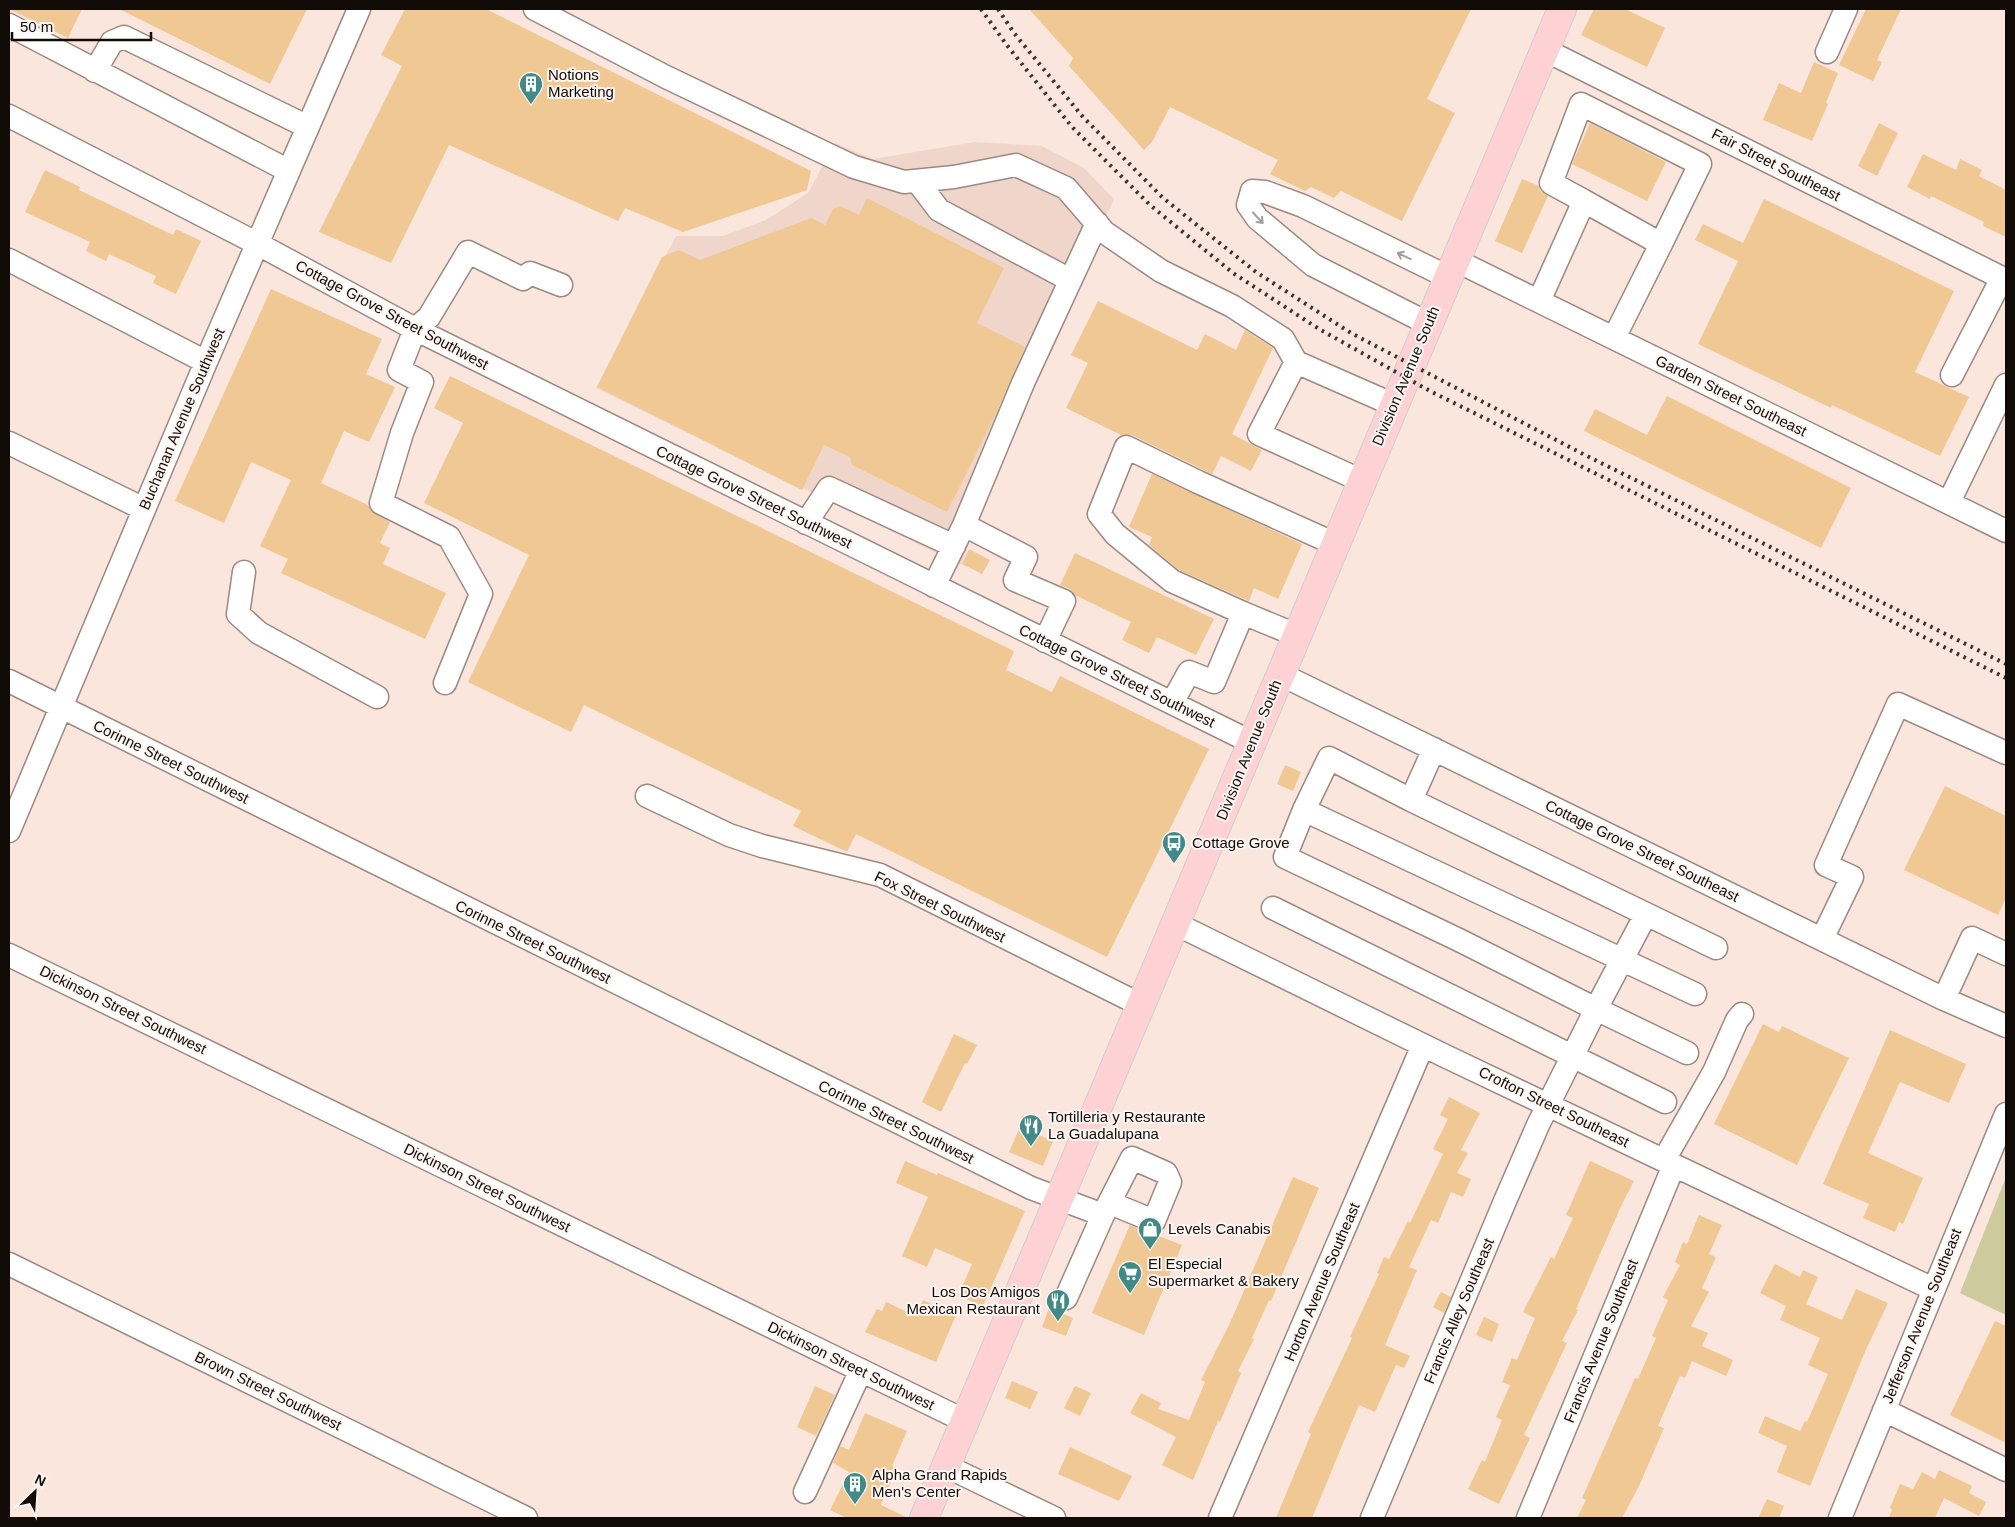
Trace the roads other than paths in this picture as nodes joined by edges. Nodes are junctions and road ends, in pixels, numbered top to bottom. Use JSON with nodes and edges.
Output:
{"nodes":[{"id":1,"x":359,"y":9,"type":"edge"},
{"id":2,"x":1562,"y":9,"type":"edge"},
{"id":3,"x":1846,"y":9,"type":"edge"},
{"id":4,"x":548,"y":12,"type":"edge"},
{"id":5,"x":9,"y":25,"type":"edge"},
{"id":6,"x":1545,"y":50,"type":"junction"},
{"id":7,"x":1827,"y":52,"type":"dead end"},
{"id":8,"x":95,"y":71,"type":"junction"},
{"id":9,"x":1629,"y":92,"type":"junction"},
{"id":10,"x":9,"y":116,"type":"edge"},
{"id":11,"x":1616,"y":121,"type":"junction"},
{"id":12,"x":1690,"y":122,"type":"junction"},
{"id":13,"x":308,"y":127,"type":"junction"},
{"id":14,"x":1676,"y":151,"type":"junction"},
{"id":15,"x":289,"y":171,"type":"junction"},
{"id":16,"x":917,"y":181,"type":"junction"},
{"id":17,"x":1584,"y":201,"type":"junction"},
{"id":18,"x":1097,"y":223,"type":"junction"},
{"id":19,"x":258,"y":244,"type":"junction"},
{"id":20,"x":1661,"y":244,"type":"junction"},
{"id":21,"x":9,"y":260,"type":"edge"},
{"id":22,"x":1452,"y":269,"type":"junction"},
{"id":23,"x":2004,"y":279,"type":"edge"},
{"id":24,"x":1070,"y":280,"type":"junction"},
{"id":25,"x":561,"y":285,"type":"dead end"},
{"id":26,"x":1539,"y":301,"type":"junction"},
{"id":27,"x":1429,"y":324,"type":"junction"},
{"id":28,"x":415,"y":329,"type":"junction"},
{"id":29,"x":1614,"y":338,"type":"junction"},
{"id":30,"x":206,"y":362,"type":"junction"},
{"id":31,"x":1296,"y":362,"type":"junction"},
{"id":32,"x":1952,"y":375,"type":"dead end"},
{"id":33,"x":2006,"y":385,"type":"edge"},
{"id":34,"x":1394,"y":405,"type":"junction"},
{"id":35,"x":9,"y":443,"type":"edge"},
{"id":36,"x":1362,"y":481,"type":"junction"},
{"id":37,"x":1949,"y":502,"type":"junction"},
{"id":38,"x":144,"y":510,"type":"junction"},
{"id":39,"x":806,"y":522,"type":"junction"},
{"id":40,"x":964,"y":525,"type":"junction"},
{"id":41,"x":2006,"y":531,"type":"edge"},
{"id":42,"x":1335,"y":544,"type":"junction"},
{"id":43,"x":954,"y":546,"type":"junction"},
{"id":44,"x":244,"y":572,"type":"dead end"},
{"id":45,"x":934,"y":586,"type":"junction"},
{"id":46,"x":1244,"y":612,"type":"junction"},
{"id":47,"x":1296,"y":636,"type":"junction"},
{"id":48,"x":1045,"y":641,"type":"junction"},
{"id":49,"x":1280,"y":674,"type":"junction"},
{"id":50,"x":9,"y":681,"type":"edge"},
{"id":51,"x":445,"y":682,"type":"dead end"},
{"id":52,"x":377,"y":697,"type":"dead end"},
{"id":53,"x":1172,"y":703,"type":"junction"},
{"id":54,"x":60,"y":706,"type":"junction"},
{"id":55,"x":1253,"y":743,"type":"junction"},
{"id":56,"x":1434,"y":749,"type":"junction"},
{"id":57,"x":2006,"y":753,"type":"edge"},
{"id":58,"x":647,"y":796,"type":"dead end"},
{"id":59,"x":1412,"y":800,"type":"junction"},
{"id":60,"x":1304,"y":810,"type":"junction"},
{"id":61,"x":9,"y":831,"type":"edge"},
{"id":62,"x":1274,"y":908,"type":"dead end"},
{"id":63,"x":1646,"y":914,"type":"junction"},
{"id":64,"x":1176,"y":924,"type":"junction"},
{"id":65,"x":1822,"y":939,"type":"junction"},
{"id":66,"x":1716,"y":948,"type":"dead end"},
{"id":67,"x":2006,"y":954,"type":"edge"},
{"id":68,"x":9,"y":955,"type":"edge"},
{"id":69,"x":1622,"y":960,"type":"junction"},
{"id":70,"x":1695,"y":994,"type":"dead end"},
{"id":71,"x":1944,"y":999,"type":"junction"},
{"id":72,"x":1142,"y":1005,"type":"junction"},
{"id":73,"x":1596,"y":1008,"type":"junction"},
{"id":74,"x":1742,"y":1014,"type":"dead end"},
{"id":75,"x":2006,"y":1026,"type":"edge"},
{"id":76,"x":1424,"y":1045,"type":"junction"},
{"id":77,"x":1687,"y":1053,"type":"dead end"},
{"id":78,"x":1573,"y":1056,"type":"junction"},
{"id":79,"x":1665,"y":1102,"type":"dead end"},
{"id":80,"x":1549,"y":1105,"type":"junction"},
{"id":81,"x":2006,"y":1114,"type":"edge"},
{"id":82,"x":1669,"y":1162,"type":"junction"},
{"id":83,"x":1060,"y":1198,"type":"junction"},
{"id":84,"x":9,"y":1264,"type":"edge"},
{"id":85,"x":1933,"y":1289,"type":"junction"},
{"id":86,"x":1066,"y":1298,"type":"dead end"},
{"id":87,"x":861,"y":1370,"type":"junction"},
{"id":88,"x":1884,"y":1410,"type":"junction"},
{"id":89,"x":966,"y":1421,"type":"junction"},
{"id":90,"x":946,"y":1466,"type":"junction"},
{"id":91,"x":2006,"y":1470,"type":"edge"},
{"id":92,"x":805,"y":1492,"type":"dead end"},
{"id":93,"x":526,"y":1518,"type":"edge"},
{"id":94,"x":924,"y":1518,"type":"edge"},
{"id":95,"x":1054,"y":1518,"type":"edge"},
{"id":96,"x":1220,"y":1518,"type":"edge"},
{"id":97,"x":1372,"y":1518,"type":"edge"},
{"id":98,"x":1528,"y":1518,"type":"edge"},
{"id":99,"x":1840,"y":1518,"type":"edge"}],
"edges":[{"from":1,"to":13,"type":"street","name":"Buchanan Avenue Southwest"},
{"from":2,"to":6,"type":"main road","name":"Division Avenue South"},
{"from":3,"to":7,"type":"street"},
{"from":4,"to":16,"type":"street"},
{"from":5,"to":8,"type":"street"},
{"from":6,"to":9,"type":"street","name":"Fair Street Southeast"},
{"from":6,"to":22,"type":"main road","name":"Division Avenue South"},
{"from":8,"to":13,"type":"street"},
{"from":8,"to":15,"type":"street"},
{"from":9,"to":11,"type":"street"},
{"from":9,"to":12,"type":"street","name":"Fair Street Southeast"},
{"from":10,"to":19,"type":"street","name":"Cottage Grove Street Southwest"},
{"from":11,"to":14,"type":"street"},
{"from":11,"to":17,"type":"street"},
{"from":12,"to":14,"type":"street"},
{"from":12,"to":23,"type":"street","name":"Fair Street Southeast"},
{"from":13,"to":15,"type":"street","name":"Buchanan Avenue Southwest"},
{"from":14,"to":20,"type":"street"},
{"from":15,"to":19,"type":"street","name":"Buchanan Avenue Southwest"},
{"from":16,"to":18,"type":"street"},
{"from":16,"to":24,"type":"street"},
{"from":17,"to":20,"type":"street"},
{"from":17,"to":26,"type":"street"},
{"from":18,"to":24,"type":"street"},
{"from":18,"to":31,"type":"street"},
{"from":19,"to":28,"type":"street","name":"Cottage Grove Street Southwest"},
{"from":19,"to":30,"type":"street","name":"Buchanan Avenue Southwest"},
{"from":20,"to":29,"type":"street"},
{"from":21,"to":30,"type":"street"},
{"from":22,"to":26,"type":"street","name":"Garden Street Southeast"},
{"from":22,"to":27,"type":"main road","name":"Division Avenue South"},
{"from":22,"to":27,"type":"street","name":"Garden Street Southeast","one_way":true},
{"from":23,"to":32,"type":"street"},
{"from":24,"to":40,"type":"street"},
{"from":25,"to":28,"type":"street"},
{"from":26,"to":29,"type":"street","name":"Garden Street Southeast"},
{"from":27,"to":34,"type":"main road","name":"Division Avenue South"},
{"from":28,"to":39,"type":"street","name":"Cottage Grove Street Southwest"},
{"from":28,"to":51,"type":"street"},
{"from":29,"to":37,"type":"street","name":"Garden Street Southeast"},
{"from":30,"to":38,"type":"street","name":"Buchanan Avenue Southwest"},
{"from":31,"to":34,"type":"street"},
{"from":31,"to":36,"type":"street"},
{"from":33,"to":37,"type":"street"},
{"from":34,"to":36,"type":"main road","name":"Division Avenue South"},
{"from":35,"to":38,"type":"street"},
{"from":36,"to":42,"type":"main road","name":"Division Avenue South"},
{"from":37,"to":41,"type":"street","name":"Garden Street Southeast"},
{"from":38,"to":54,"type":"street","name":"Buchanan Avenue Southwest"},
{"from":39,"to":43,"type":"street"},
{"from":39,"to":45,"type":"street","name":"Cottage Grove Street Southwest"},
{"from":40,"to":43,"type":"street"},
{"from":40,"to":48,"type":"street"},
{"from":42,"to":46,"type":"street"},
{"from":42,"to":47,"type":"main road","name":"Division Avenue South"},
{"from":43,"to":45,"type":"street"},
{"from":44,"to":52,"type":"street"},
{"from":45,"to":48,"type":"street","name":"Cottage Grove Street Southwest"},
{"from":46,"to":47,"type":"street"},
{"from":46,"to":53,"type":"street"},
{"from":47,"to":49,"type":"main road","name":"Division Avenue South"},
{"from":48,"to":53,"type":"street","name":"Cottage Grove Street Southwest"},
{"from":49,"to":55,"type":"main road","name":"Division Avenue South"},
{"from":49,"to":56,"type":"street","name":"Cottage Grove Street Southeast"},
{"from":50,"to":54,"type":"street","name":"Corinne Street Southwest"},
{"from":53,"to":55,"type":"street","name":"Cottage Grove Street Southwest"},
{"from":54,"to":61,"type":"street","name":"Buchanan Avenue Southwest"},
{"from":54,"to":83,"type":"street","name":"Corinne Street Southwest"},
{"from":55,"to":64,"type":"main road","name":"Division Avenue South"},
{"from":56,"to":59,"type":"street"},
{"from":56,"to":65,"type":"street","name":"Cottage Grove Street Southeast"},
{"from":57,"to":65,"type":"street"},
{"from":58,"to":72,"type":"street","name":"Fox Street Southwest"},
{"from":59,"to":60,"type":"street"},
{"from":59,"to":63,"type":"street"},
{"from":60,"to":69,"type":"street"},
{"from":60,"to":73,"type":"street"},
{"from":62,"to":78,"type":"street"},
{"from":63,"to":66,"type":"street"},
{"from":63,"to":69,"type":"street","name":"Francis Alley Southeast"},
{"from":64,"to":72,"type":"main road","name":"Division Avenue South"},
{"from":64,"to":76,"type":"street","name":"Crofton Street Southeast"},
{"from":65,"to":71,"type":"street","name":"Cottage Grove Street Southeast"},
{"from":67,"to":71,"type":"street"},
{"from":68,"to":87,"type":"street","name":"Dickinson Street Southwest"},
{"from":69,"to":70,"type":"street"},
{"from":69,"to":73,"type":"street","name":"Francis Alley Southeast"},
{"from":71,"to":75,"type":"street","name":"Cottage Grove Street Southeast"},
{"from":72,"to":83,"type":"main road","name":"Division Avenue South"},
{"from":73,"to":77,"type":"street"},
{"from":73,"to":78,"type":"street","name":"Francis Alley Southeast"},
{"from":74,"to":82,"type":"street","name":"Francis Avenue Southeast"},
{"from":76,"to":80,"type":"street","name":"Crofton Street Southeast"},
{"from":76,"to":96,"type":"street","name":"Horton Avenue Southeast"},
{"from":78,"to":79,"type":"street"},
{"from":78,"to":80,"type":"street","name":"Francis Alley Southeast"},
{"from":80,"to":82,"type":"street","name":"Crofton Street Southeast"},
{"from":80,"to":97,"type":"street","name":"Francis Alley Southeast"},
{"from":81,"to":85,"type":"street","name":"Jefferson Avenue Southeast"},
{"from":82,"to":85,"type":"street","name":"Crofton Street Southeast"},
{"from":82,"to":98,"type":"street","name":"Francis Avenue Southeast"},
{"from":83,"to":86,"type":"street","name":"Corinne Street Southwest"},
{"from":83,"to":89,"type":"main road","name":"Division Avenue South"},
{"from":84,"to":93,"type":"street","name":"Brown Street Southwest"},
{"from":85,"to":88,"type":"street","name":"Jefferson Avenue Southeast"},
{"from":87,"to":89,"type":"street","name":"Dickinson Street Southwest"},
{"from":87,"to":92,"type":"street"},
{"from":88,"to":91,"type":"street"},
{"from":88,"to":99,"type":"street","name":"Jefferson Avenue Southeast"},
{"from":89,"to":90,"type":"main road","name":"Division Avenue South"},
{"from":90,"to":94,"type":"main road","name":"Division Avenue South"},
{"from":90,"to":95,"type":"street"}]}
